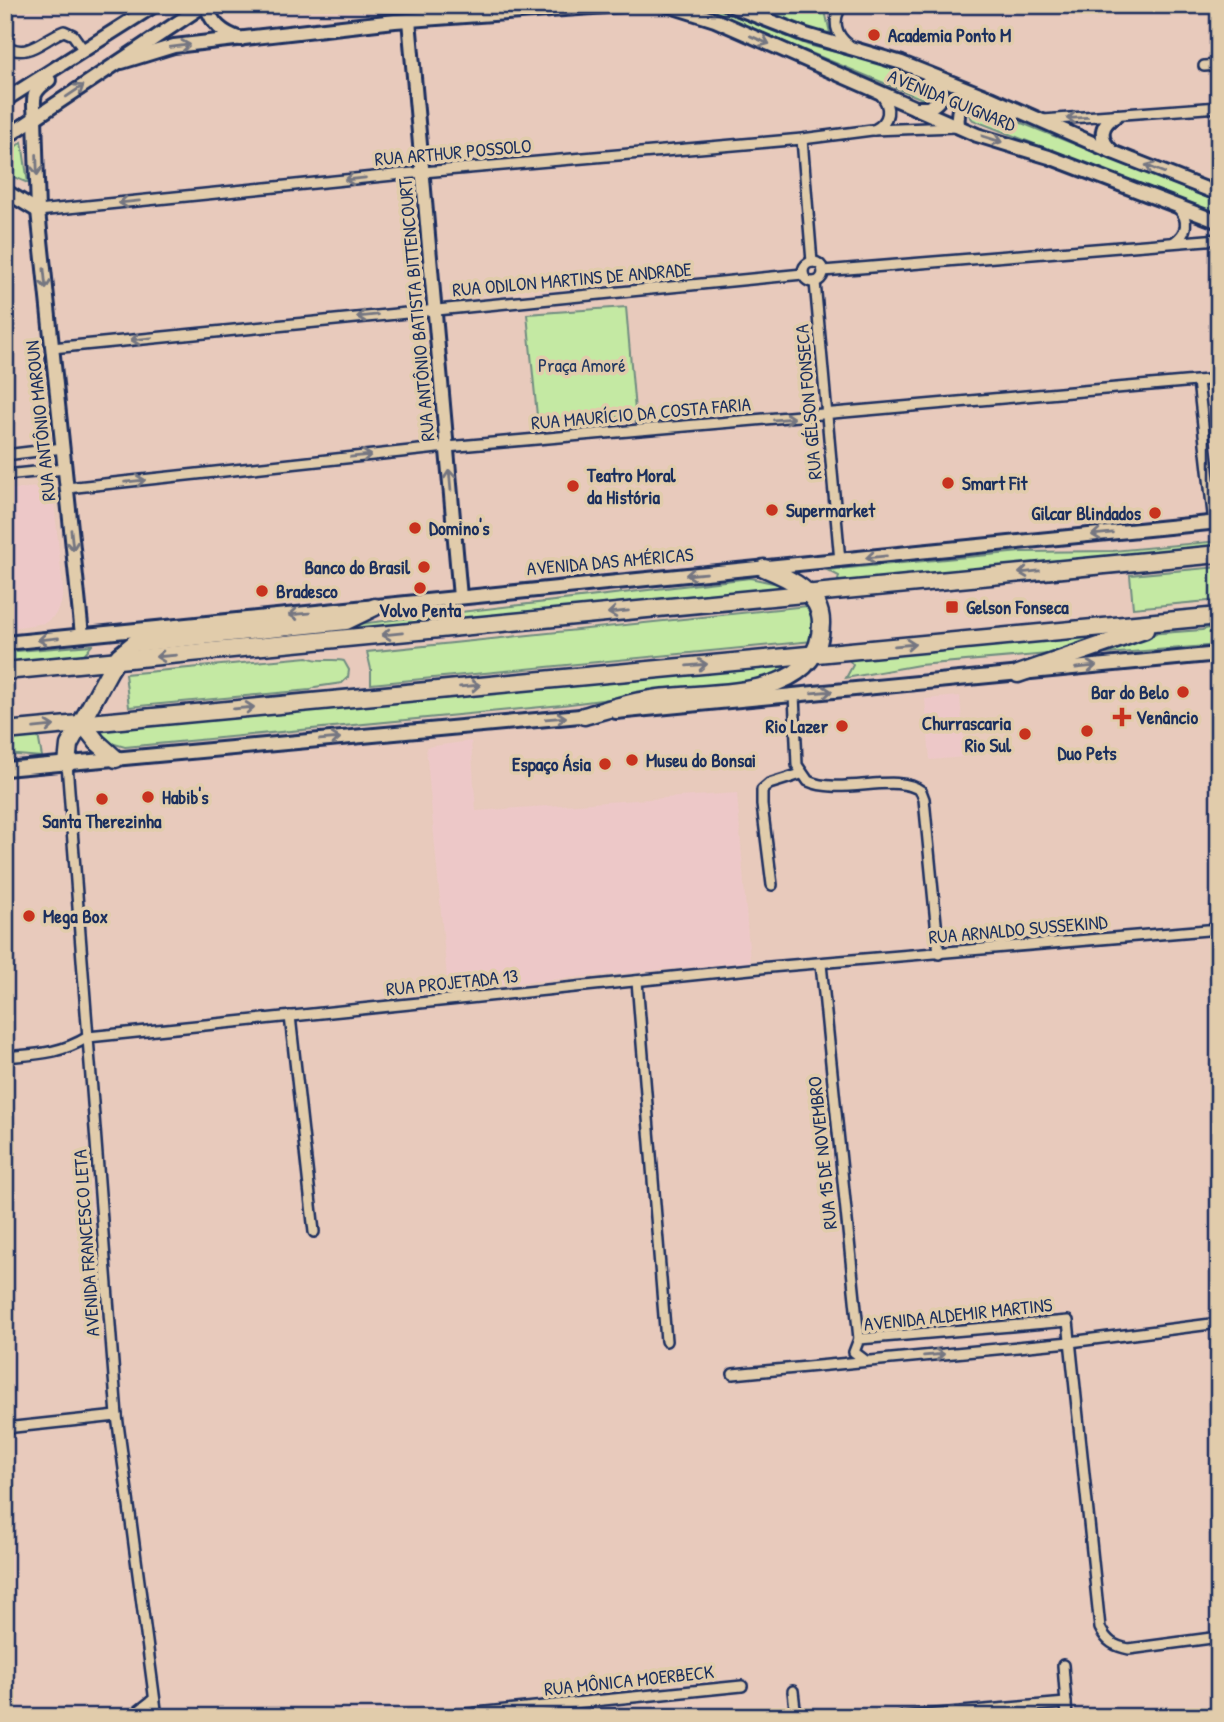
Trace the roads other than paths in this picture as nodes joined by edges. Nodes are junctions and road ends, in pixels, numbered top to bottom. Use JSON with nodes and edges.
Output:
{"nodes":[{"id":1,"x":155,"y":5,"type":"edge"},
{"id":2,"x":205,"y":5,"type":"edge"},
{"id":3,"x":580,"y":5,"type":"edge"},
{"id":4,"x":622,"y":5,"type":"edge"},
{"id":5,"x":791,"y":5,"type":"edge"},
{"id":6,"x":842,"y":5,"type":"edge"},
{"id":7,"x":1212,"y":5,"type":"edge"},
{"id":8,"x":671,"y":6,"type":"edge"},
{"id":9,"x":730,"y":6,"type":"edge"},
{"id":10,"x":1200,"y":6,"type":"edge"},
{"id":11,"x":565,"y":10,"type":"junction"},
{"id":12,"x":130,"y":20,"type":"junction"},
{"id":13,"x":409,"y":20,"type":"junction"},
{"id":14,"x":241,"y":39,"type":"junction"},
{"id":15,"x":5,"y":45,"type":"edge"},
{"id":16,"x":83,"y":49,"type":"junction"},
{"id":17,"x":857,"y":50,"type":"junction"},
{"id":18,"x":902,"y":63,"type":"junction"},
{"id":19,"x":115,"y":65,"type":"junction"},
{"id":20,"x":1219,"y":65,"type":"edge"},
{"id":21,"x":1204,"y":66,"type":"dead end"},
{"id":22,"x":879,"y":93,"type":"junction"},
{"id":23,"x":990,"y":98,"type":"junction"},
{"id":24,"x":5,"y":100,"type":"edge"},
{"id":25,"x":912,"y":107,"type":"junction"},
{"id":26,"x":1219,"y":107,"type":"edge"},
{"id":27,"x":1116,"y":116,"type":"junction"},
{"id":28,"x":35,"y":118,"type":"junction"},
{"id":29,"x":1038,"y":120,"type":"junction"},
{"id":30,"x":958,"y":126,"type":"junction"},
{"id":31,"x":872,"y":130,"type":"junction"},
{"id":32,"x":5,"y":138,"type":"edge"},
{"id":33,"x":802,"y":139,"type":"junction"},
{"id":34,"x":1115,"y":153,"type":"junction"},
{"id":35,"x":423,"y":172,"type":"junction"},
{"id":36,"x":5,"y":191,"type":"edge"},
{"id":37,"x":1219,"y":194,"type":"edge"},
{"id":38,"x":1176,"y":206,"type":"junction"},
{"id":39,"x":38,"y":211,"type":"junction"},
{"id":40,"x":1219,"y":222,"type":"edge"},
{"id":41,"x":1219,"y":239,"type":"edge"},
{"id":42,"x":1168,"y":243,"type":"junction"},
{"id":43,"x":812,"y":262,"type":"junction"},
{"id":44,"x":823,"y":271,"type":"junction"},
{"id":45,"x":803,"y":274,"type":"junction"},
{"id":46,"x":815,"y":282,"type":"junction"},
{"id":47,"x":435,"y":309,"type":"junction"},
{"id":48,"x":52,"y":348,"type":"junction"},
{"id":49,"x":1219,"y":379,"type":"edge"},
{"id":50,"x":1198,"y":381,"type":"junction"},
{"id":51,"x":827,"y":415,"type":"junction"},
{"id":52,"x":447,"y":447,"type":"junction"},
{"id":53,"x":62,"y":448,"type":"junction"},
{"id":54,"x":17,"y":454,"type":"junction"},
{"id":55,"x":5,"y":455,"type":"edge"},
{"id":56,"x":65,"y":469,"type":"junction"},
{"id":57,"x":10,"y":475,"type":"edge"},
{"id":58,"x":67,"y":488,"type":"junction"},
{"id":59,"x":1216,"y":523,"type":"edge"},
{"id":60,"x":1219,"y":554,"type":"edge"},
{"id":61,"x":839,"y":561,"type":"junction"},
{"id":62,"x":764,"y":568,"type":"junction"},
{"id":63,"x":808,"y":594,"type":"junction"},
{"id":64,"x":460,"y":597,"type":"junction"},
{"id":65,"x":375,"y":607,"type":"junction"},
{"id":66,"x":1219,"y":616,"type":"edge"},
{"id":67,"x":1170,"y":621,"type":"junction"},
{"id":68,"x":82,"y":635,"type":"junction"},
{"id":69,"x":5,"y":643,"type":"edge"},
{"id":70,"x":813,"y":654,"type":"junction"},
{"id":71,"x":1219,"y":654,"type":"edge"},
{"id":72,"x":115,"y":660,"type":"junction"},
{"id":73,"x":5,"y":671,"type":"edge"},
{"id":74,"x":1018,"y":674,"type":"junction"},
{"id":75,"x":794,"y":694,"type":"junction"},
{"id":76,"x":584,"y":716,"type":"junction"},
{"id":77,"x":82,"y":723,"type":"junction"},
{"id":78,"x":5,"y":731,"type":"edge"},
{"id":79,"x":116,"y":759,"type":"junction"},
{"id":80,"x":66,"y":764,"type":"junction"},
{"id":81,"x":5,"y":769,"type":"edge"},
{"id":82,"x":801,"y":774,"type":"junction"},
{"id":83,"x":772,"y":885,"type":"dead end"},
{"id":84,"x":1219,"y":929,"type":"edge"},
{"id":85,"x":939,"y":954,"type":"junction"},
{"id":86,"x":821,"y":964,"type":"junction"},
{"id":87,"x":636,"y":981,"type":"junction"},
{"id":88,"x":290,"y":1016,"type":"junction"},
{"id":89,"x":88,"y":1037,"type":"junction"},
{"id":90,"x":5,"y":1057,"type":"edge"},
{"id":91,"x":314,"y":1232,"type":"dead end"},
{"id":92,"x":1219,"y":1323,"type":"edge"},
{"id":93,"x":859,"y":1339,"type":"junction"},
{"id":94,"x":666,"y":1341,"type":"dead end"},
{"id":95,"x":1070,"y":1342,"type":"junction"},
{"id":96,"x":866,"y":1361,"type":"junction"},
{"id":97,"x":733,"y":1374,"type":"dead end"},
{"id":98,"x":117,"y":1416,"type":"junction"},
{"id":99,"x":5,"y":1428,"type":"edge"},
{"id":100,"x":1219,"y":1637,"type":"edge"},
{"id":101,"x":1062,"y":1665,"type":"dead end"},
{"id":102,"x":742,"y":1686,"type":"dead end"},
{"id":103,"x":793,"y":1691,"type":"dead end"},
{"id":104,"x":154,"y":1699,"type":"junction"},
{"id":105,"x":1066,"y":1703,"type":"junction"},
{"id":106,"x":996,"y":1713,"type":"edge"},
{"id":107,"x":131,"y":1717,"type":"edge"},
{"id":108,"x":157,"y":1717,"type":"edge"},
{"id":109,"x":436,"y":1717,"type":"edge"},
{"id":110,"x":796,"y":1717,"type":"edge"},
{"id":111,"x":902,"y":1717,"type":"edge"},
{"id":112,"x":1067,"y":1717,"type":"edge"}],
"edges":[{"from":1,"to":12,"type":"main road"},
{"from":2,"to":14,"type":"main road"},
{"from":2,"to":19,"type":"main road"},
{"from":3,"to":11,"type":"main road"},
{"from":4,"to":11,"type":"main road"},
{"from":5,"to":9,"type":"street"},
{"from":6,"to":17,"type":"street"},
{"from":7,"to":10,"type":"street"},
{"from":8,"to":22,"type":"main road","name":"AVENIDA GUIGNARD","one_way":true},
{"from":9,"to":17,"type":"main road","name":"AVENIDA GUIGNARD"},
{"from":11,"to":13,"type":"main road"},
{"from":12,"to":16,"type":"main road"},
{"from":12,"to":28,"type":"main road","name":"RUA ANTÔNIO MAROUN"},
{"from":13,"to":14,"type":"main road"},
{"from":13,"to":35,"type":"main road","name":"RUA ANTÔNIO BATISTA BITTENCOURT"},
{"from":19,"to":14,"type":"main road","one_way":true},
{"from":15,"to":16,"type":"street"},
{"from":16,"to":24,"type":"main road"},
{"from":17,"to":18,"type":"main road","name":"AVENIDA GUIGNARD"},
{"from":18,"to":23,"type":"main road","name":"AVENIDA GUIGNARD"},
{"from":18,"to":25,"type":"main road"},
{"from":28,"to":19,"type":"main road","one_way":true},
{"from":20,"to":21,"type":"street"},
{"from":22,"to":25,"type":"main road","name":"AVENIDA GUIGNARD"},
{"from":22,"to":31,"type":"street"},
{"from":23,"to":29,"type":"main road","name":"AVENIDA GUIGNARD"},
{"from":23,"to":30,"type":"main road"},
{"from":25,"to":30,"type":"main road","name":"AVENIDA GUIGNARD"},
{"from":26,"to":27,"type":"street"},
{"from":27,"to":29,"type":"street","one_way":true},
{"from":27,"to":34,"type":"main road"},
{"from":28,"to":32,"type":"main road"},
{"from":28,"to":39,"type":"main road","name":"RUA ANTÔNIO MAROUN","one_way":true},
{"from":29,"to":34,"type":"main road","name":"AVENIDA GUIGNARD"},
{"from":30,"to":31,"type":"street","name":"RUA ARTHUR POSSOLO"},
{"from":30,"to":38,"type":"main road","name":"AVENIDA GUIGNARD","one_way":true},
{"from":31,"to":33,"type":"street","name":"RUA ARTHUR POSSOLO"},
{"from":33,"to":35,"type":"street","name":"RUA ARTHUR POSSOLO"},
{"from":33,"to":43,"type":"street"},
{"from":37,"to":34,"type":"main road","name":"AVENIDA GUIGNARD","one_way":true},
{"from":35,"to":39,"type":"street","name":"RUA ARTHUR POSSOLO","one_way":true},
{"from":35,"to":47,"type":"main road","name":"RUA ANTÔNIO BATISTA BITTENCOURT"},
{"from":36,"to":39,"type":"main road"},
{"from":38,"to":40,"type":"main road","name":"AVENIDA GUIGNARD"},
{"from":38,"to":42,"type":"street"},
{"from":39,"to":48,"type":"main road","name":"RUA ANTÔNIO MAROUN","one_way":true},
{"from":41,"to":42,"type":"street"},
{"from":42,"to":44,"type":"street"},
{"from":43,"to":44,"type":"street"},
{"from":43,"to":45,"type":"street"},
{"from":44,"to":46,"type":"street"},
{"from":45,"to":46,"type":"street"},
{"from":45,"to":47,"type":"street","name":"RUA ODILON MARTINS DE ANDRADE"},
{"from":46,"to":51,"type":"street","name":"RUA GÉLSON FONSECA"},
{"from":47,"to":48,"type":"street","name":"RUA ODILON MARTINS DE ANDRADE","one_way":true},
{"from":47,"to":52,"type":"main road","name":"RUA ANTÔNIO BATISTA BITTENCOURT"},
{"from":48,"to":53,"type":"main road","name":"RUA ANTÔNIO MAROUN"},
{"from":49,"to":50,"type":"street","name":"RUA MAURÍCIO DA COSTA FARIA"},
{"from":50,"to":51,"type":"street","name":"RUA MAURÍCIO DA COSTA FARIA"},
{"from":50,"to":59,"type":"street"},
{"from":52,"to":51,"type":"street","name":"RUA MAURÍCIO DA COSTA FARIA","one_way":true},
{"from":51,"to":61,"type":"street","name":"RUA GÉLSON FONSECA"},
{"from":58,"to":52,"type":"street","name":"RUA MAURÍCIO DA COSTA FARIA","one_way":true},
{"from":64,"to":52,"type":"main road","name":"RUA ANTÔNIO BATISTA BITTENCOURT","one_way":true},
{"from":53,"to":54,"type":"street"},
{"from":53,"to":56,"type":"main road","name":"RUA ANTÔNIO MAROUN"},
{"from":54,"to":55,"type":"street"},
{"from":54,"to":57,"type":"street"},
{"from":56,"to":57,"type":"street"},
{"from":56,"to":58,"type":"main road","name":"RUA ANTÔNIO MAROUN"},
{"from":58,"to":68,"type":"main road","name":"RUA ANTÔNIO MAROUN","one_way":true},
{"from":59,"to":61,"type":"main road","name":"AVENIDA DAS AMÉRICAS","one_way":true},
{"from":60,"to":63,"type":"highway","one_way":true},
{"from":61,"to":62,"type":"main road","name":"AVENIDA DAS AMÉRICAS"},
{"from":62,"to":63,"type":"highway"},
{"from":62,"to":64,"type":"main road","name":"AVENIDA DAS AMÉRICAS","one_way":true},
{"from":63,"to":70,"type":"highway"},
{"from":63,"to":72,"type":"highway","one_way":true},
{"from":64,"to":65,"type":"main road","name":"AVENIDA DAS AMÉRICAS"},
{"from":65,"to":68,"type":"main road","name":"AVENIDA DAS AMÉRICAS","one_way":true},
{"from":65,"to":72,"type":"highway"},
{"from":66,"to":67,"type":"highway"},
{"from":70,"to":67,"type":"highway","one_way":true},
{"from":67,"to":74,"type":"highway"},
{"from":68,"to":69,"type":"main road","name":"AVENIDA DAS AMÉRICAS","one_way":true},
{"from":70,"to":76,"type":"highway"},
{"from":77,"to":70,"type":"highway","one_way":true},
{"from":74,"to":71,"type":"main road","one_way":true},
{"from":72,"to":73,"type":"highway"},
{"from":72,"to":77,"type":"highway"},
{"from":75,"to":74,"type":"main road","one_way":true},
{"from":75,"to":76,"type":"main road"},
{"from":75,"to":82,"type":"street"},
{"from":79,"to":76,"type":"main road","one_way":true},
{"from":78,"to":77,"type":"highway","one_way":true},
{"from":77,"to":79,"type":"highway"},
{"from":77,"to":80,"type":"highway"},
{"from":79,"to":80,"type":"main road"},
{"from":80,"to":81,"type":"main road"},
{"from":80,"to":89,"type":"street","name":"AVENIDA FRANCESCO LETA"},
{"from":82,"to":83,"type":"street"},
{"from":82,"to":85,"type":"street"},
{"from":84,"to":85,"type":"street","name":"RUA ARNALDO SUSSEKIND"},
{"from":85,"to":86,"type":"street","name":"RUA ARNALDO SUSSEKIND"},
{"from":86,"to":87,"type":"street","name":"RUA PROJETADA 13"},
{"from":86,"to":93,"type":"street","name":"RUA 15 DE NOVEMBRO"},
{"from":87,"to":88,"type":"street","name":"RUA PROJETADA 13"},
{"from":87,"to":94,"type":"street"},
{"from":88,"to":89,"type":"street","name":"RUA PROJETADA 13"},
{"from":88,"to":91,"type":"street"},
{"from":89,"to":90,"type":"street","name":"RUA PROJETADA 13"},
{"from":89,"to":98,"type":"street","name":"AVENIDA FRANCESCO LETA"},
{"from":92,"to":95,"type":"street","name":"AVENIDA ALDEMIR MARTINS"},
{"from":93,"to":95,"type":"street","name":"AVENIDA ALDEMIR MARTINS"},
{"from":93,"to":96,"type":"street","name":"AVENIDA ALDEMIR MARTINS"},
{"from":96,"to":95,"type":"street","name":"AVENIDA ALDEMIR MARTINS","one_way":true},
{"from":95,"to":100,"type":"street"},
{"from":96,"to":97,"type":"street","name":"AVENIDA ALDEMIR MARTINS"},
{"from":98,"to":99,"type":"street"},
{"from":98,"to":104,"type":"street","name":"AVENIDA FRANCESCO LETA"},
{"from":101,"to":105,"type":"street"},
{"from":102,"to":109,"type":"street","name":"RUA MÔNICA MOERBECK"},
{"from":103,"to":110,"type":"street"},
{"from":104,"to":107,"type":"street"},
{"from":104,"to":108,"type":"street","name":"AVENIDA FRANCESCO LETA"},
{"from":105,"to":106,"type":"street"},
{"from":105,"to":112,"type":"street"},
{"from":106,"to":111,"type":"street"}]}
